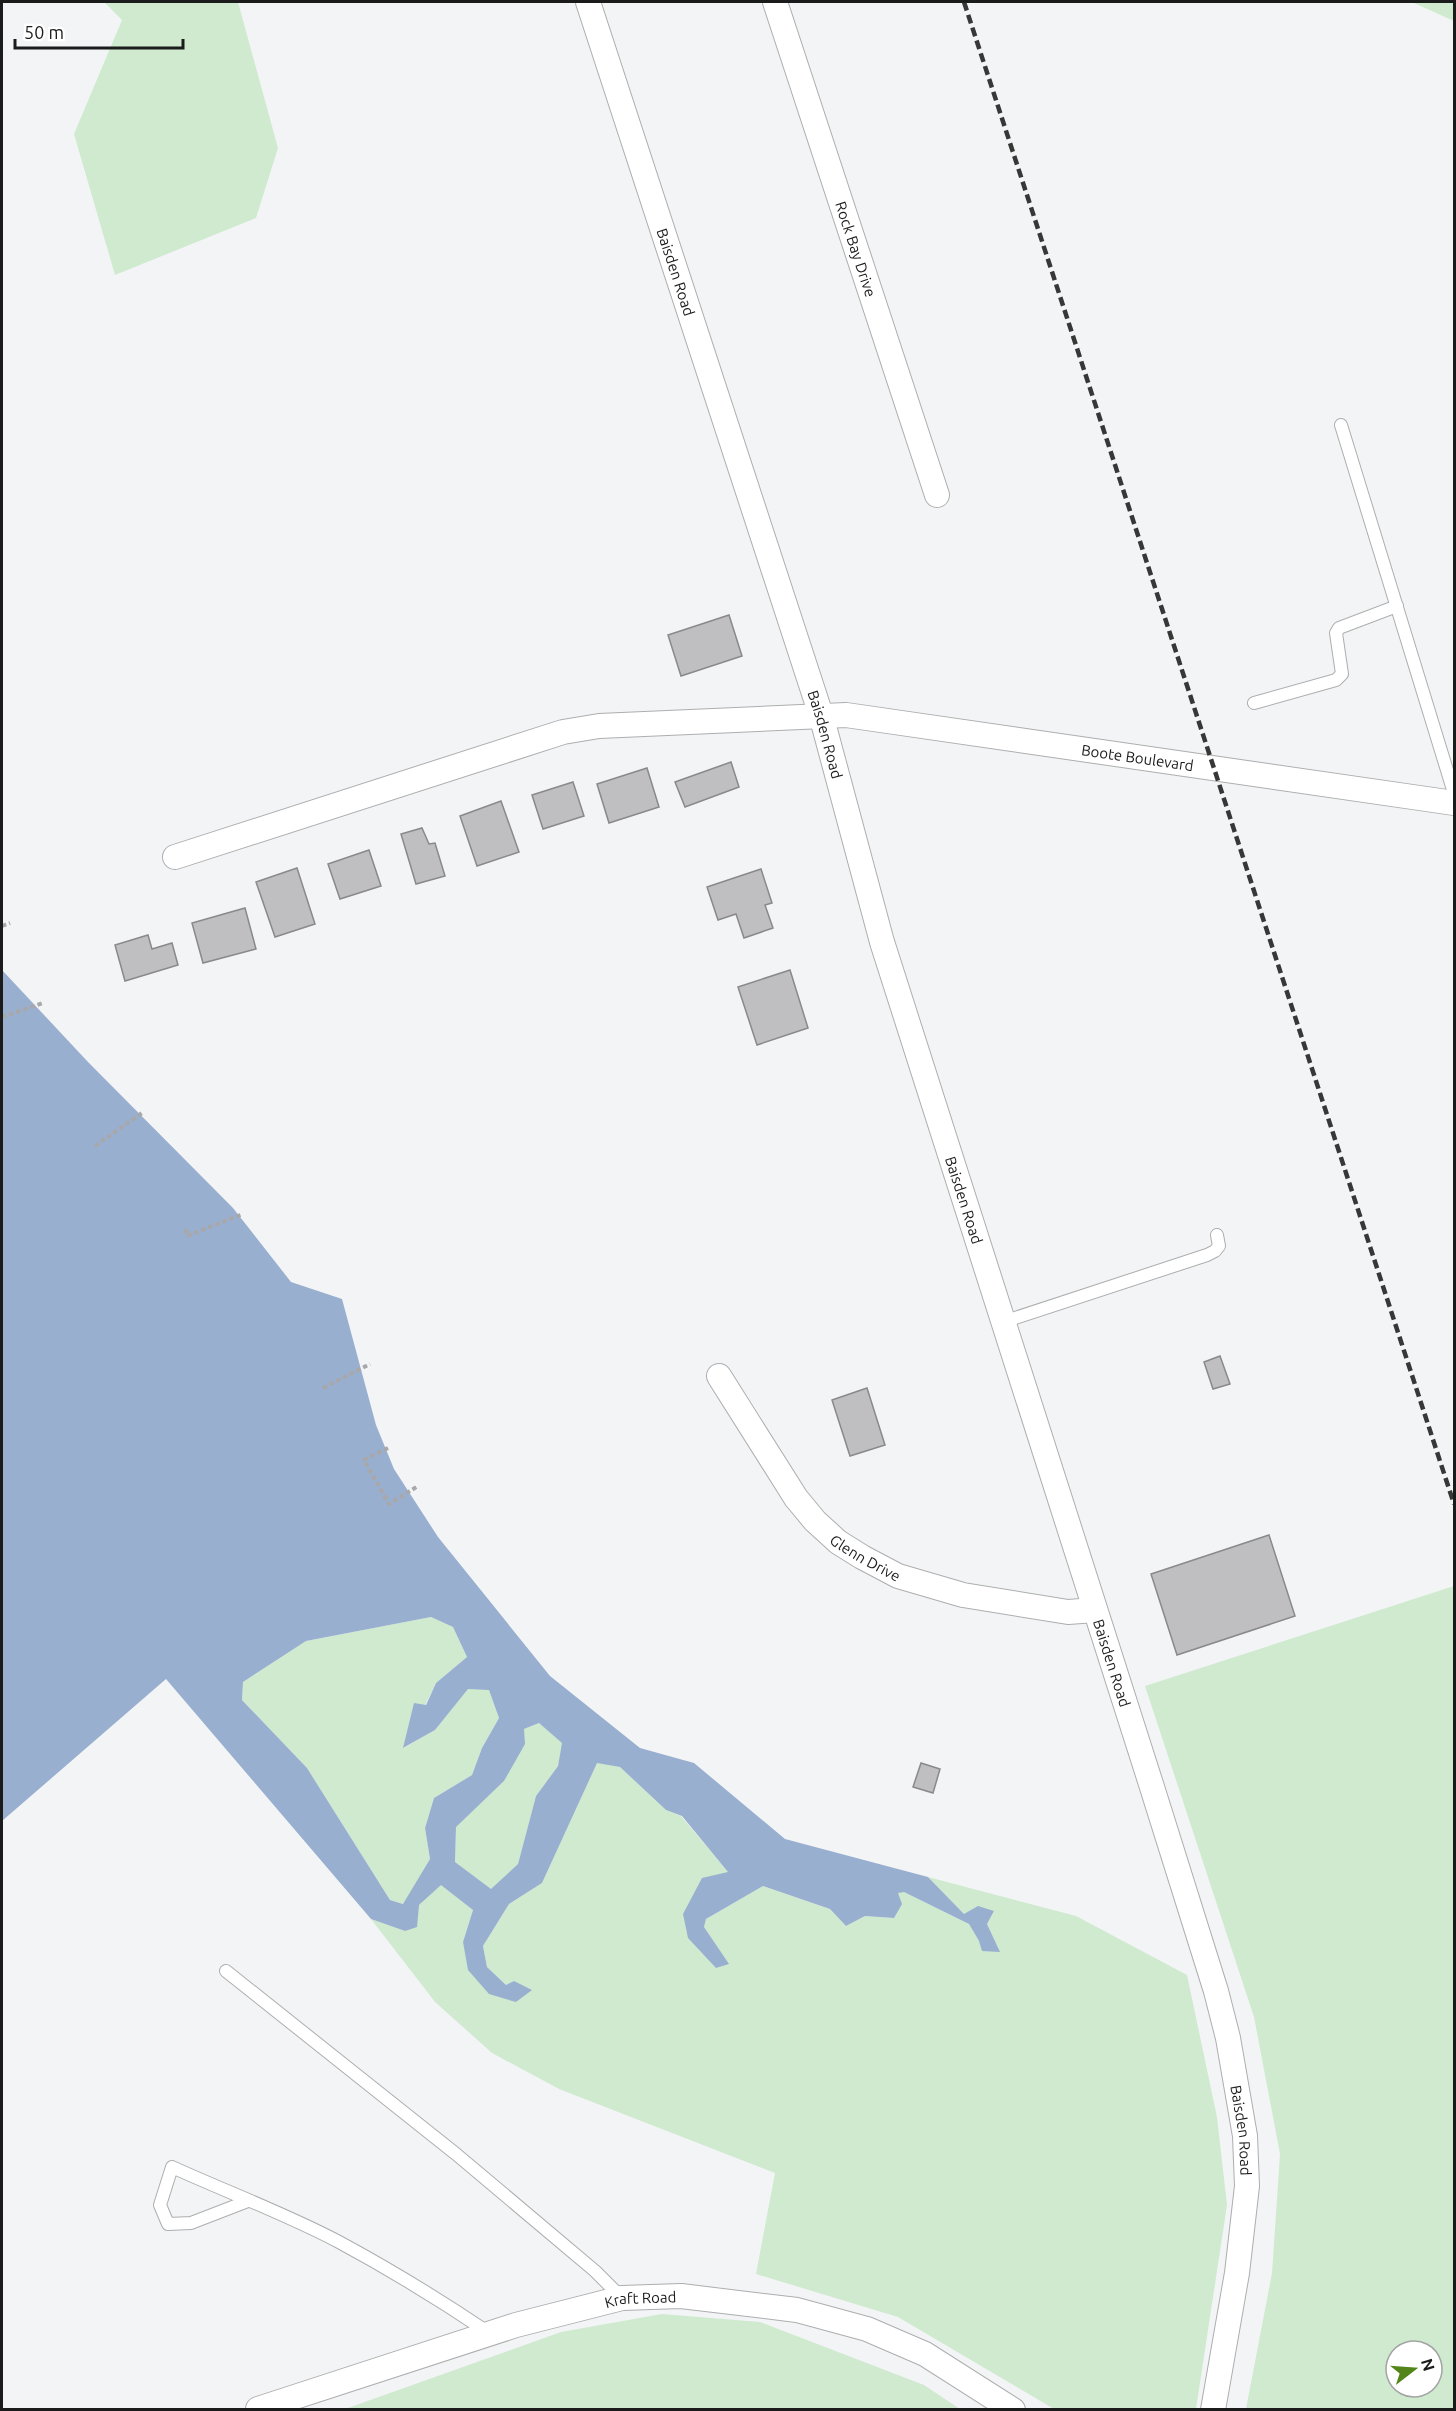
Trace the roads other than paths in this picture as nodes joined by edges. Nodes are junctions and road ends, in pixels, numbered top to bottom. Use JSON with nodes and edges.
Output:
{"nodes":[{"id":1,"x":588,"y":2,"type":"edge"},
{"id":2,"x":775,"y":2,"type":"edge"},
{"id":3,"x":1341,"y":425,"type":"dead end"},
{"id":4,"x":937,"y":495,"type":"dead end"},
{"id":5,"x":1397,"y":606,"type":"junction"},
{"id":6,"x":1254,"y":703,"type":"dead end"},
{"id":7,"x":821,"y":715,"type":"junction"},
{"id":8,"x":1455,"y":793,"type":"edge"},
{"id":9,"x":1455,"y":804,"type":"edge"},
{"id":10,"x":175,"y":857,"type":"dead end"},
{"id":11,"x":1217,"y":1235,"type":"dead end"},
{"id":12,"x":1003,"y":1322,"type":"junction"},
{"id":13,"x":719,"y":1376,"type":"dead end"},
{"id":14,"x":1095,"y":1610,"type":"junction"},
{"id":15,"x":226,"y":1971,"type":"dead end"},
{"id":16,"x":248,"y":2201,"type":"junction"},
{"id":17,"x":622,"y":2298,"type":"junction"},
{"id":18,"x":490,"y":2334,"type":"junction"},
{"id":19,"x":258,"y":2409,"type":"edge"},
{"id":20,"x":1013,"y":2409,"type":"edge"},
{"id":21,"x":1213,"y":2409,"type":"edge"}],
"edges":[{"from":1,"to":7,"type":"street","name":"Baisden Road"},
{"from":2,"to":4,"type":"street","name":"Rock Bay Drive"},
{"from":3,"to":5,"type":"lane"},
{"from":5,"to":6,"type":"lane"},
{"from":5,"to":8,"type":"lane"},
{"from":7,"to":9,"type":"street","name":"Boote Boulevard"},
{"from":7,"to":10,"type":"street","name":"Boote Boulevard"},
{"from":7,"to":12,"type":"street","name":"Baisden Road"},
{"from":11,"to":12,"type":"lane"},
{"from":12,"to":14,"type":"street","name":"Baisden Road"},
{"from":13,"to":14,"type":"street","name":"Glenn Drive"},
{"from":14,"to":21,"type":"street","name":"Baisden Road"},
{"from":15,"to":17,"type":"lane"},
{"from":16,"to":16,"type":"lane"},
{"from":16,"to":18,"type":"lane"},
{"from":17,"to":18,"type":"street","name":"Kraft Road"},
{"from":17,"to":20,"type":"street","name":"Kraft Road"},
{"from":18,"to":19,"type":"street","name":"Kraft Road"}]}
